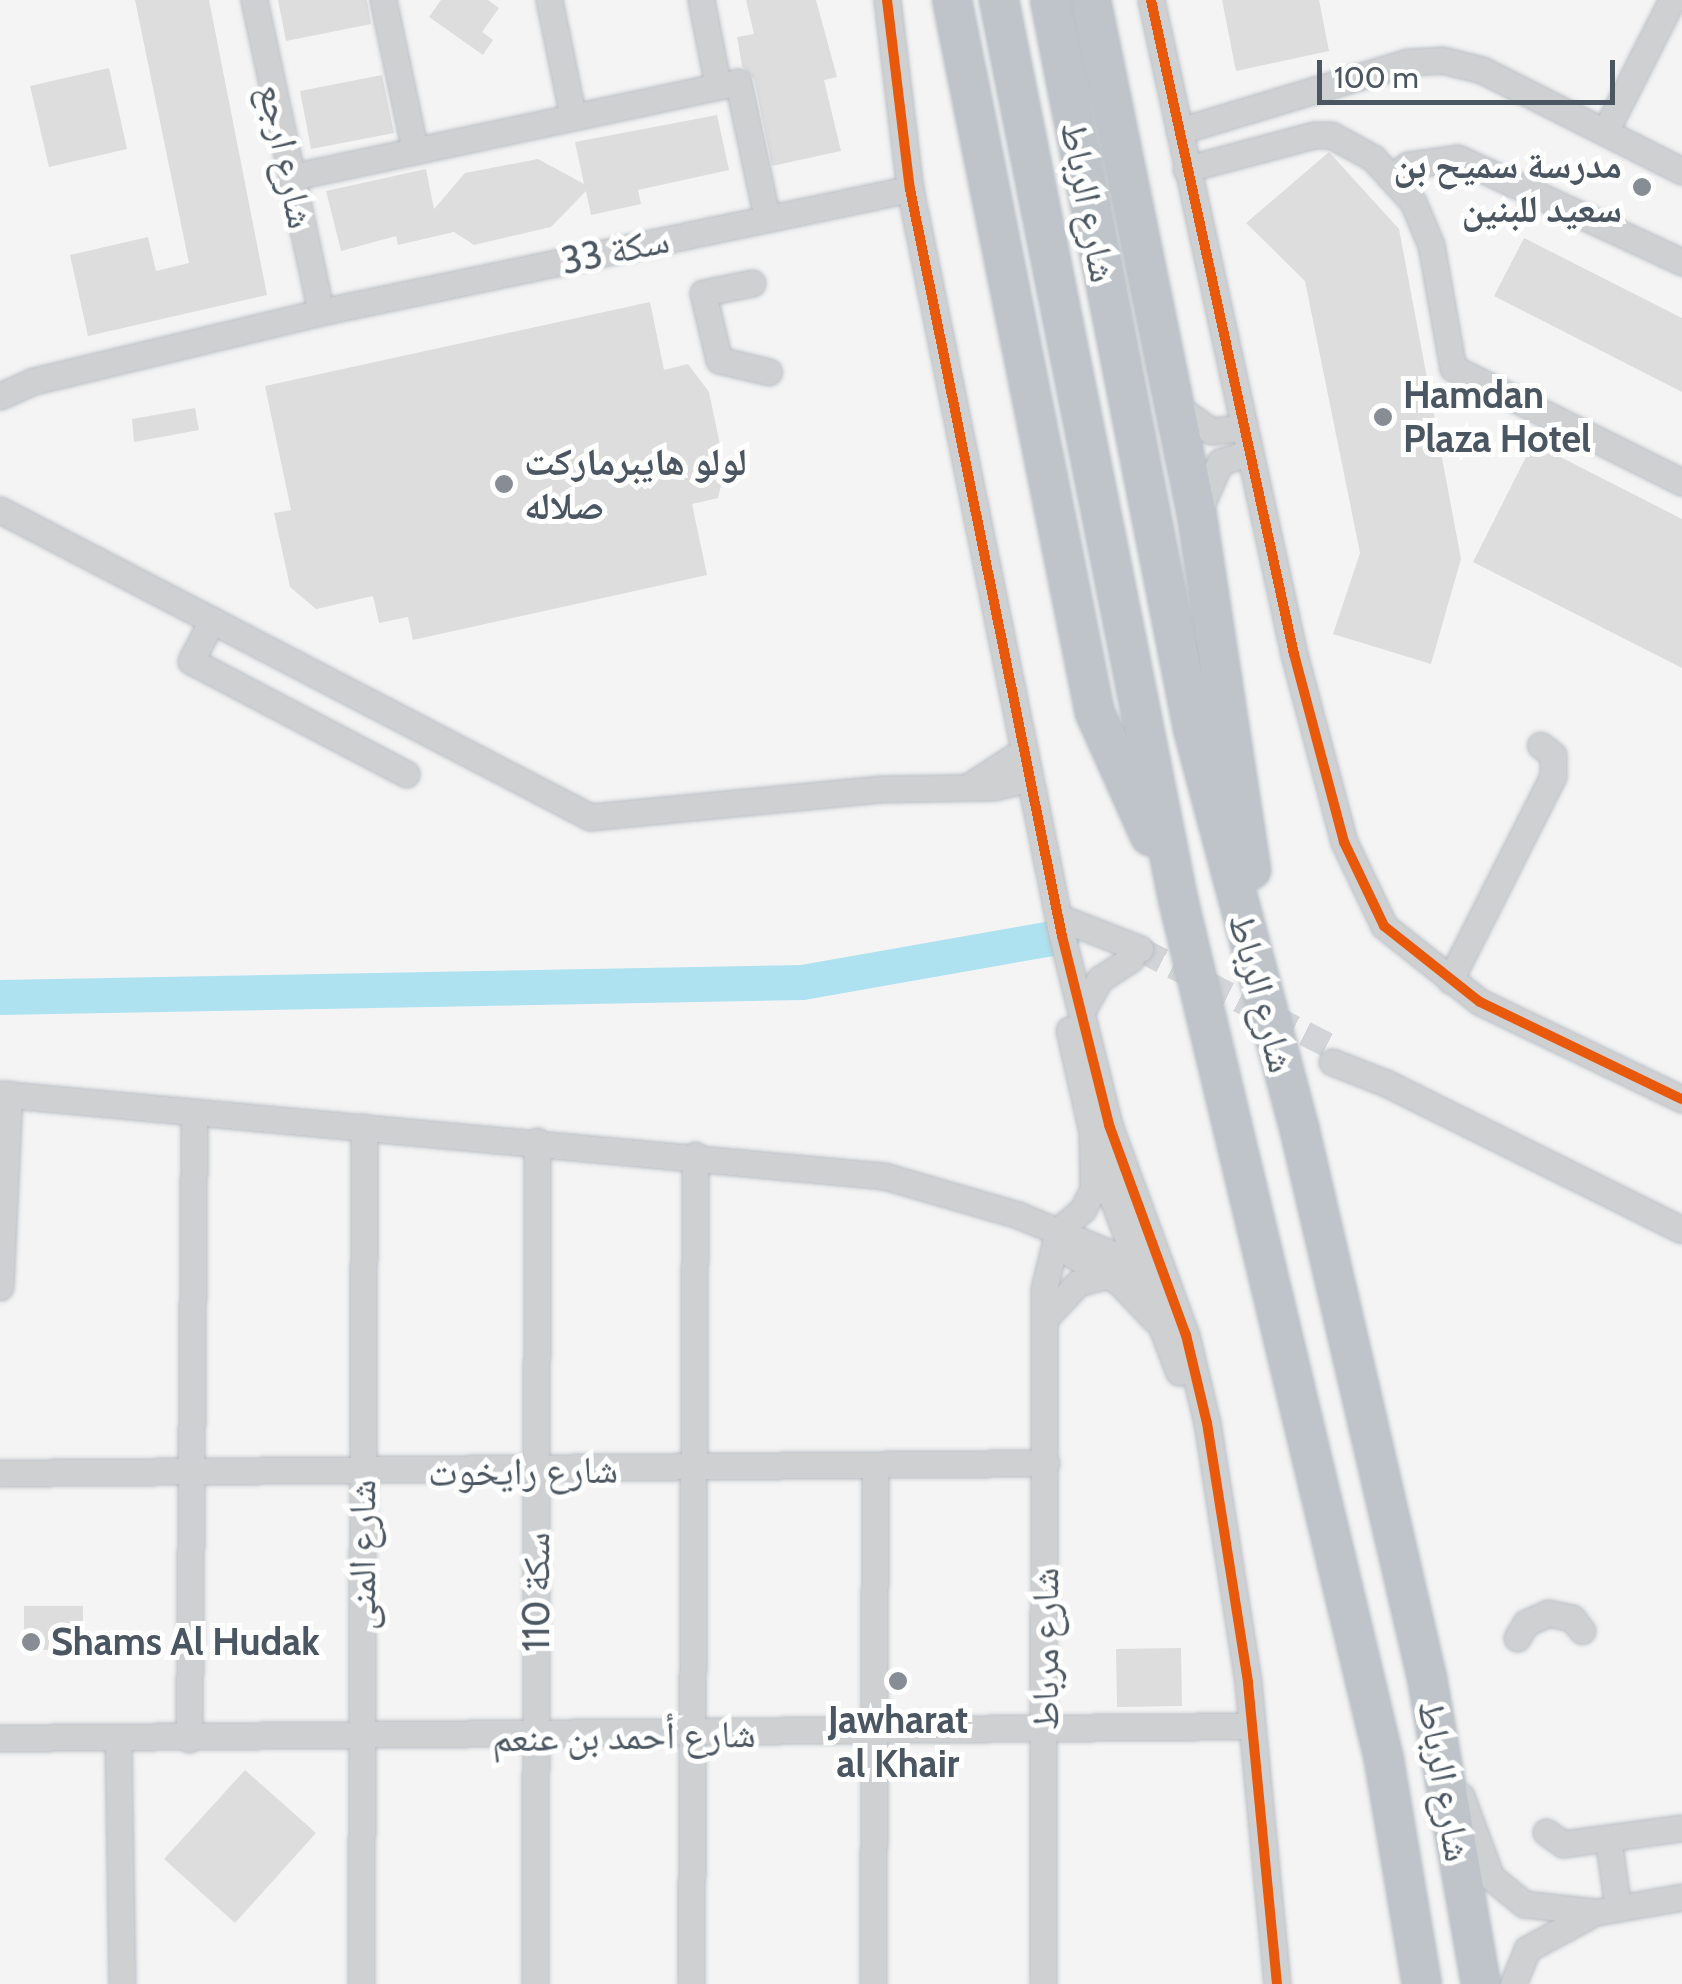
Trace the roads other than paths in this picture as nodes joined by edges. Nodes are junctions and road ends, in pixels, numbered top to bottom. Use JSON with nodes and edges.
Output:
{"nodes":[{"id":1,"x":254,"y":0,"type":"edge"},
{"id":2,"x":383,"y":0,"type":"edge"},
{"id":3,"x":549,"y":0,"type":"edge"},
{"id":4,"x":702,"y":0,"type":"edge"},
{"id":5,"x":887,"y":0,"type":"edge"},
{"id":6,"x":952,"y":0,"type":"edge"},
{"id":7,"x":999,"y":0,"type":"edge"},
{"id":8,"x":1050,"y":0,"type":"edge"},
{"id":9,"x":1151,"y":0,"type":"edge"},
{"id":10,"x":1672,"y":0,"type":"edge"},
{"id":11,"x":1090,"y":5,"type":"edge"},
{"id":12,"x":718,"y":86,"type":"junction"},
{"id":13,"x":573,"y":117,"type":"junction"},
{"id":14,"x":1178,"y":131,"type":"junction"},
{"id":15,"x":1605,"y":132,"type":"junction"},
{"id":16,"x":414,"y":150,"type":"junction"},
{"id":17,"x":1186,"y":169,"type":"junction"},
{"id":18,"x":1682,"y":170,"type":"edge"},
{"id":19,"x":292,"y":177,"type":"junction"},
{"id":20,"x":1391,"y":177,"type":"junction"},
{"id":21,"x":910,"y":190,"type":"junction"},
{"id":22,"x":767,"y":219,"type":"junction"},
{"id":23,"x":1682,"y":262,"type":"edge"},
{"id":24,"x":752,"y":283,"type":"dead end"},
{"id":25,"x":321,"y":312,"type":"junction"},
{"id":26,"x":769,"y":372,"type":"dead end"},
{"id":27,"x":0,"y":396,"type":"edge"},
{"id":28,"x":1171,"y":403,"type":"junction"},
{"id":29,"x":1245,"y":441,"type":"junction"},
{"id":30,"x":1682,"y":482,"type":"edge"},
{"id":31,"x":0,"y":510,"type":"edge"},
{"id":32,"x":1197,"y":516,"type":"junction"},
{"id":33,"x":212,"y":620,"type":"junction"},
{"id":34,"x":1540,"y":745,"type":"dead end"},
{"id":35,"x":1023,"y":751,"type":"junction"},
{"id":36,"x":406,"y":774,"type":"dead end"},
{"id":37,"x":1028,"y":778,"type":"junction"},
{"id":38,"x":970,"y":786,"type":"junction"},
{"id":39,"x":1178,"y":898,"type":"junction"},
{"id":40,"x":1060,"y":926,"type":"junction"},
{"id":41,"x":1254,"y":968,"type":"junction"},
{"id":42,"x":1450,"y":980,"type":"junction"},
{"id":43,"x":1082,"y":1011,"type":"junction"},
{"id":44,"x":1334,"y":1056,"type":"tunnel mouth"},
{"id":45,"x":5,"y":1094,"type":"edge"},
{"id":46,"x":1682,"y":1099,"type":"edge"},
{"id":47,"x":194,"y":1114,"type":"junction"},
{"id":48,"x":364,"y":1127,"type":"junction"},
{"id":49,"x":1092,"y":1136,"type":"junction"},
{"id":50,"x":537,"y":1141,"type":"junction"},
{"id":51,"x":695,"y":1156,"type":"junction"},
{"id":52,"x":1682,"y":1230,"type":"edge"},
{"id":53,"x":1055,"y":1237,"type":"junction"},
{"id":54,"x":1150,"y":1242,"type":"junction"},
{"id":55,"x":1139,"y":1266,"type":"junction"},
{"id":56,"x":1106,"y":1272,"type":"junction"},
{"id":57,"x":0,"y":1287,"type":"edge"},
{"id":58,"x":1168,"y":1287,"type":"junction"},
{"id":59,"x":1048,"y":1315,"type":"junction"},
{"id":60,"x":1170,"y":1343,"type":"junction"},
{"id":61,"x":1046,"y":1463,"type":"junction"},
{"id":62,"x":874,"y":1468,"type":"junction"},
{"id":63,"x":688,"y":1469,"type":"junction"},
{"id":64,"x":0,"y":1472,"type":"edge"},
{"id":65,"x":536,"y":1472,"type":"junction"},
{"id":66,"x":191,"y":1474,"type":"junction"},
{"id":67,"x":363,"y":1474,"type":"junction"},
{"id":68,"x":1582,"y":1631,"type":"dead end"},
{"id":69,"x":1518,"y":1638,"type":"dead end"},
{"id":70,"x":1427,"y":1678,"type":"junction"},
{"id":71,"x":1248,"y":1718,"type":"junction"},
{"id":72,"x":1044,"y":1730,"type":"junction"},
{"id":73,"x":690,"y":1734,"type":"junction"},
{"id":74,"x":874,"y":1734,"type":"junction"},
{"id":75,"x":0,"y":1738,"type":"edge"},
{"id":76,"x":118,"y":1738,"type":"junction"},
{"id":77,"x":536,"y":1738,"type":"junction"},
{"id":78,"x":189,"y":1739,"type":"junction"},
{"id":79,"x":362,"y":1739,"type":"junction"},
{"id":80,"x":1682,"y":1828,"type":"edge"},
{"id":81,"x":1546,"y":1832,"type":"dead end"},
{"id":82,"x":1608,"y":1838,"type":"junction"},
{"id":83,"x":1682,"y":1897,"type":"edge"},
{"id":84,"x":1608,"y":1910,"type":"junction"},
{"id":85,"x":122,"y":1984,"type":"edge"},
{"id":86,"x":360,"y":1984,"type":"edge"},
{"id":87,"x":535,"y":1984,"type":"edge"},
{"id":88,"x":691,"y":1984,"type":"edge"},
{"id":89,"x":873,"y":1984,"type":"edge"},
{"id":90,"x":1043,"y":1984,"type":"edge"},
{"id":91,"x":1277,"y":1984,"type":"edge"},
{"id":92,"x":1422,"y":1984,"type":"edge"},
{"id":93,"x":1480,"y":1984,"type":"edge"},
{"id":94,"x":1513,"y":1984,"type":"edge"}],
"edges":[{"from":1,"to":19,"type":"street","name":"شارع ارجع"},
{"from":2,"to":16,"type":"street"},
{"from":3,"to":13,"type":"street"},
{"from":4,"to":12,"type":"street"},
{"from":5,"to":21,"type":"street"},
{"from":6,"to":39,"type":"highway"},
{"from":7,"to":39,"type":"highway","name":"شارع الرباط"},
{"from":8,"to":41,"type":"highway","name":"شارع الرباط"},
{"from":9,"to":14,"type":"street"},
{"from":10,"to":15,"type":"street"},
{"from":11,"to":28,"type":"highway"},
{"from":12,"to":13,"type":"street"},
{"from":12,"to":22,"type":"street"},
{"from":13,"to":16,"type":"street"},
{"from":14,"to":15,"type":"street"},
{"from":14,"to":17,"type":"street"},
{"from":15,"to":18,"type":"street"},
{"from":16,"to":19,"type":"street"},
{"from":17,"to":20,"type":"street"},
{"from":17,"to":29,"type":"street"},
{"from":19,"to":25,"type":"street","name":"شارع ارجع"},
{"from":20,"to":23,"type":"street"},
{"from":20,"to":30,"type":"street"},
{"from":21,"to":22,"type":"street","name":"سكة 33"},
{"from":21,"to":35,"type":"street"},
{"from":22,"to":25,"type":"street","name":"سكة 33"},
{"from":24,"to":26,"type":"street"},
{"from":25,"to":27,"type":"street","name":"سكة 33"},
{"from":28,"to":29,"type":"street"},
{"from":28,"to":32,"type":"highway"},
{"from":29,"to":32,"type":"street"},
{"from":29,"to":42,"type":"street"},
{"from":31,"to":33,"type":"street"},
{"from":32,"to":41,"type":"highway"},
{"from":33,"to":36,"type":"street"},
{"from":33,"to":38,"type":"street"},
{"from":34,"to":42,"type":"street"},
{"from":35,"to":37,"type":"street"},
{"from":35,"to":38,"type":"street"},
{"from":37,"to":38,"type":"street"},
{"from":37,"to":40,"type":"street"},
{"from":39,"to":92,"type":"highway","name":"شارع الرباط"},
{"from":40,"to":43,"type":"street"},
{"from":40,"to":43,"type":"street"},
{"from":40,"to":49,"type":"street"},
{"from":41,"to":70,"type":"highway","name":"شارع الرباط"},
{"from":42,"to":46,"type":"street"},
{"from":43,"to":54,"type":"street"},
{"from":44,"to":52,"type":"street"},
{"from":45,"to":47,"type":"street"},
{"from":45,"to":57,"type":"street"},
{"from":47,"to":48,"type":"street"},
{"from":47,"to":66,"type":"street"},
{"from":48,"to":50,"type":"street"},
{"from":48,"to":67,"type":"street","name":"شارع المنى"},
{"from":49,"to":53,"type":"street"},
{"from":49,"to":55,"type":"street"},
{"from":50,"to":51,"type":"street"},
{"from":50,"to":65,"type":"street","name":"سكة 110"},
{"from":51,"to":53,"type":"street"},
{"from":51,"to":63,"type":"street"},
{"from":53,"to":55,"type":"street"},
{"from":53,"to":56,"type":"street"},
{"from":53,"to":59,"type":"street","name":"شارع مرباط"},
{"from":54,"to":55,"type":"street"},
{"from":54,"to":58,"type":"street"},
{"from":55,"to":56,"type":"street"},
{"from":55,"to":58,"type":"street"},
{"from":55,"to":60,"type":"street"},
{"from":56,"to":59,"type":"street"},
{"from":56,"to":60,"type":"street"},
{"from":58,"to":71,"type":"street"},
{"from":59,"to":61,"type":"street","name":"شارع مرباط"},
{"from":60,"to":71,"type":"street"},
{"from":61,"to":62,"type":"street","name":"شارع رايخوت"},
{"from":61,"to":72,"type":"street","name":"شارع مرباط"},
{"from":62,"to":63,"type":"street","name":"شارع رايخوت"},
{"from":62,"to":74,"type":"street"},
{"from":63,"to":65,"type":"street","name":"شارع رايخوت"},
{"from":63,"to":73,"type":"street"},
{"from":64,"to":66,"type":"street","name":"شارع رايخوت"},
{"from":65,"to":67,"type":"street","name":"شارع رايخوت"},
{"from":65,"to":77,"type":"street","name":"سكة 110"},
{"from":66,"to":67,"type":"street","name":"شارع رايخوت"},
{"from":66,"to":78,"type":"street"},
{"from":67,"to":79,"type":"street","name":"شارع المنى"},
{"from":68,"to":69,"type":"street"},
{"from":70,"to":84,"type":"street"},
{"from":70,"to":93,"type":"highway","name":"شارع الرباط"},
{"from":71,"to":72,"type":"street","name":"شارع أحمد بن عنعم"},
{"from":71,"to":91,"type":"street"},
{"from":72,"to":74,"type":"street","name":"شارع أحمد بن عنعم"},
{"from":72,"to":90,"type":"street","name":"شارع مرباط"},
{"from":73,"to":74,"type":"street","name":"شارع أحمد بن عنعم"},
{"from":73,"to":77,"type":"street","name":"شارع أحمد بن عنعم"},
{"from":73,"to":88,"type":"street"},
{"from":74,"to":89,"type":"street"},
{"from":75,"to":76,"type":"street","name":"شارع أحمد بن عنعم"},
{"from":76,"to":78,"type":"street","name":"شارع أحمد بن عنعم"},
{"from":76,"to":85,"type":"street"},
{"from":77,"to":79,"type":"street","name":"شارع أحمد بن عنعم"},
{"from":77,"to":87,"type":"street","name":"سكة 110"},
{"from":78,"to":79,"type":"street","name":"شارع أحمد بن عنعم"},
{"from":79,"to":86,"type":"street","name":"شارع المنى"},
{"from":80,"to":82,"type":"street"},
{"from":81,"to":82,"type":"street"},
{"from":82,"to":84,"type":"street"},
{"from":83,"to":84,"type":"street"},
{"from":84,"to":94,"type":"street"}]}
